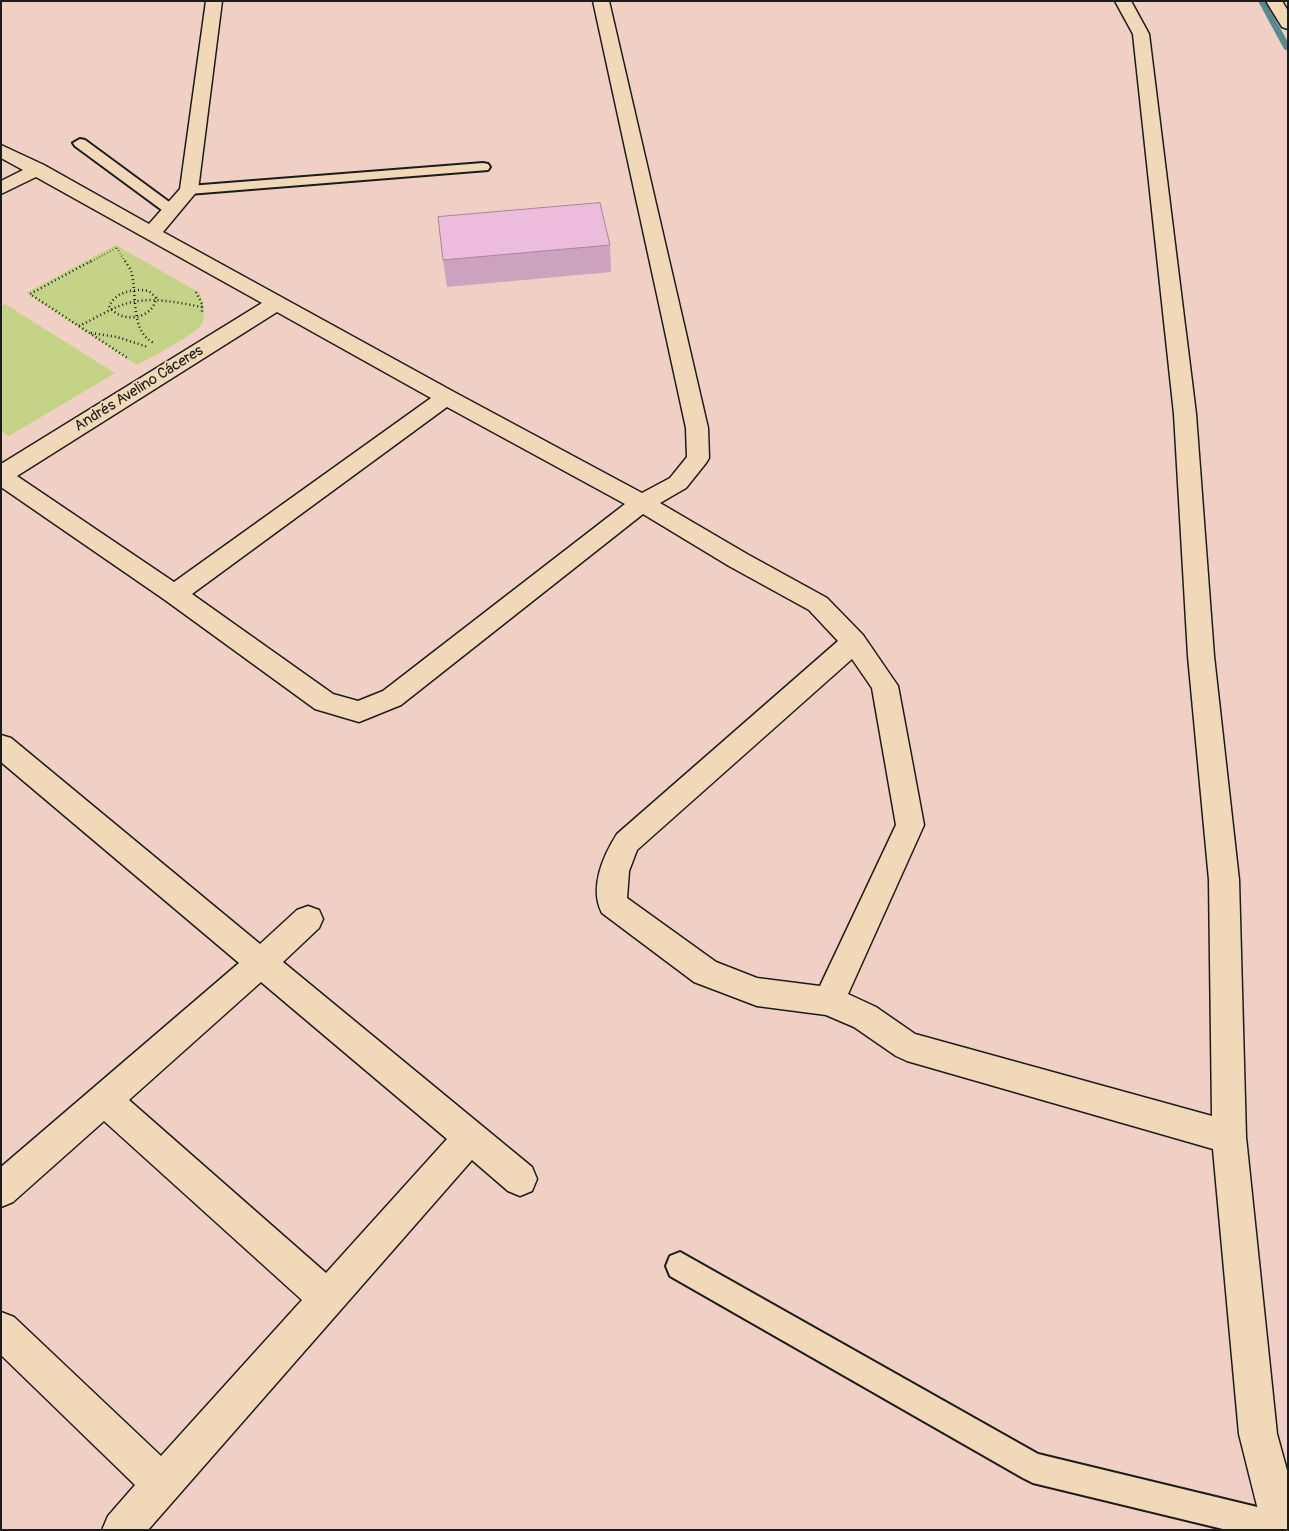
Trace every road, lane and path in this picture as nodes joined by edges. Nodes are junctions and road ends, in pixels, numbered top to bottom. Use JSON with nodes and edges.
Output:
{"nodes":[{"id":1,"x":214,"y":1,"type":"edge"},
{"id":2,"x":601,"y":1,"type":"edge"},
{"id":3,"x":1123,"y":1,"type":"edge"},
{"id":4,"x":1274,"y":1,"type":"edge"},
{"id":5,"x":1288,"y":24,"type":"edge"},
{"id":6,"x":80,"y":143,"type":"dead end"},
{"id":7,"x":1,"y":150,"type":"edge"},
{"id":8,"x":484,"y":167,"type":"dead end"},
{"id":9,"x":38,"y":169,"type":"junction"},
{"id":10,"x":1,"y":188,"type":"edge"},
{"id":11,"x":189,"y":190,"type":"junction"},
{"id":12,"x":171,"y":210,"type":"junction"},
{"id":13,"x":152,"y":232,"type":"junction"},
{"id":14,"x":116,"y":248,"type":"junction"},
{"id":15,"x":124,"y":252,"type":"dead end"},
{"id":16,"x":190,"y":289,"type":"dead end"},
{"id":17,"x":132,"y":291,"type":"junction"},
{"id":18,"x":133,"y":302,"type":"junction"},
{"id":19,"x":157,"y":302,"type":"junction"},
{"id":20,"x":277,"y":303,"type":"junction"},
{"id":21,"x":202,"y":307,"type":"junction"},
{"id":22,"x":110,"y":311,"type":"junction"},
{"id":23,"x":136,"y":317,"type":"junction"},
{"id":24,"x":202,"y":317,"type":"dead end"},
{"id":25,"x":80,"y":326,"type":"junction"},
{"id":26,"x":89,"y":333,"type":"junction"},
{"id":27,"x":155,"y":344,"type":"dead end"},
{"id":28,"x":151,"y":348,"type":"dead end"},
{"id":29,"x":136,"y":364,"type":"dead end"},
{"id":30,"x":446,"y":397,"type":"junction"},
{"id":31,"x":1,"y":475,"type":"edge"},
{"id":32,"x":642,"y":503,"type":"junction"},
{"id":33,"x":174,"y":594,"type":"junction"},
{"id":34,"x":854,"y":642,"type":"junction"},
{"id":35,"x":1,"y":746,"type":"edge"},
{"id":36,"x":308,"y":919,"type":"dead end"},
{"id":37,"x":262,"y":963,"type":"junction"},
{"id":38,"x":829,"y":1001,"type":"junction"},
{"id":39,"x":105,"y":1100,"type":"junction"},
{"id":40,"x":1229,"y":1137,"type":"junction"},
{"id":41,"x":470,"y":1138,"type":"junction"},
{"id":42,"x":520,"y":1179,"type":"dead end"},
{"id":43,"x":1,"y":1190,"type":"edge"},
{"id":44,"x":680,"y":1266,"type":"dead end"},
{"id":45,"x":328,"y":1299,"type":"junction"},
{"id":46,"x":1,"y":1330,"type":"edge"},
{"id":47,"x":162,"y":1484,"type":"junction"},
{"id":48,"x":1283,"y":1529,"type":"edge"},
{"id":49,"x":122,"y":1530,"type":"edge"}],
"edges":[{"from":1,"to":11,"type":"street"},
{"from":2,"to":32,"type":"street"},
{"from":3,"to":40,"type":"street"},
{"from":4,"to":5,"type":"street"},
{"from":6,"to":12,"type":"lane"},
{"from":7,"to":9,"type":"street"},
{"from":8,"to":11,"type":"lane"},
{"from":9,"to":10,"type":"street"},
{"from":9,"to":13,"type":"street"},
{"from":11,"to":12,"type":"street"},
{"from":12,"to":13,"type":"street"},
{"from":13,"to":20,"type":"street"},
{"from":14,"to":15,"type":"path"},
{"from":14,"to":17,"type":"path"},
{"from":14,"to":25,"type":"path"},
{"from":16,"to":21,"type":"path"},
{"from":17,"to":18,"type":"path"},
{"from":17,"to":19,"type":"path"},
{"from":17,"to":22,"type":"path"},
{"from":18,"to":19,"type":"path"},
{"from":18,"to":22,"type":"path"},
{"from":18,"to":23,"type":"path"},
{"from":19,"to":21,"type":"path"},
{"from":19,"to":23,"type":"path"},
{"from":20,"to":30,"type":"street"},
{"from":20,"to":31,"type":"street","name":"Andrés Avelino Cáceres"},
{"from":21,"to":24,"type":"path"},
{"from":22,"to":23,"type":"path"},
{"from":22,"to":25,"type":"path"},
{"from":23,"to":27,"type":"path"},
{"from":25,"to":26,"type":"path"},
{"from":26,"to":28,"type":"path"},
{"from":26,"to":29,"type":"path"},
{"from":30,"to":32,"type":"street"},
{"from":30,"to":33,"type":"street"},
{"from":31,"to":33,"type":"street"},
{"from":32,"to":33,"type":"street"},
{"from":32,"to":34,"type":"street"},
{"from":34,"to":38,"type":"street"},
{"from":34,"to":38,"type":"street"},
{"from":35,"to":37,"type":"street"},
{"from":36,"to":37,"type":"street"},
{"from":37,"to":39,"type":"street"},
{"from":37,"to":41,"type":"street"},
{"from":38,"to":40,"type":"street"},
{"from":39,"to":43,"type":"street"},
{"from":39,"to":45,"type":"street"},
{"from":40,"to":48,"type":"street"},
{"from":41,"to":42,"type":"street"},
{"from":41,"to":45,"type":"street"},
{"from":44,"to":48,"type":"lane"},
{"from":45,"to":47,"type":"street"},
{"from":46,"to":47,"type":"street"},
{"from":47,"to":49,"type":"street"}]}
